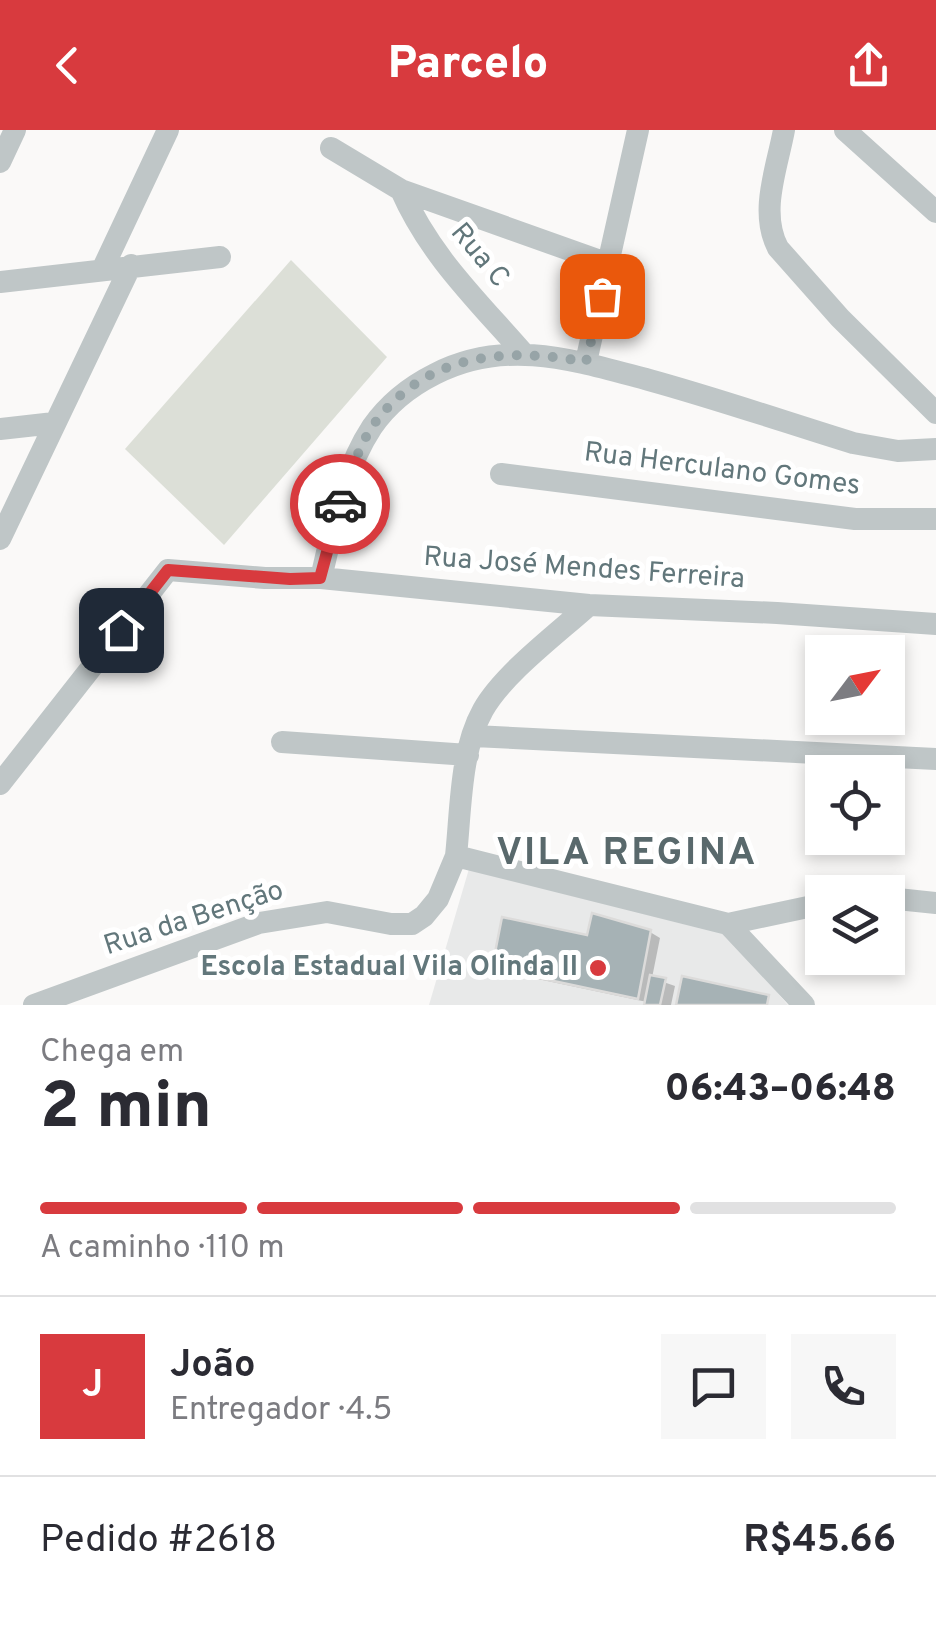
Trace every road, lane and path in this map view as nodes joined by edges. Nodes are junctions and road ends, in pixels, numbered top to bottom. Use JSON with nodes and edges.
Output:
{"nodes":[{"id":1,"x":15,"y":130,"type":"edge"},
{"id":2,"x":168,"y":130,"type":"edge"},
{"id":3,"x":638,"y":130,"type":"edge"},
{"id":4,"x":784,"y":130,"type":"edge"},
{"id":5,"x":845,"y":130,"type":"edge"},
{"id":6,"x":330,"y":148,"type":"dead end"},
{"id":7,"x":0,"y":162,"type":"edge"},
{"id":8,"x":400,"y":190,"type":"junction"},
{"id":9,"x":936,"y":212,"type":"edge"},
{"id":10,"x":220,"y":257,"type":"dead end"},
{"id":11,"x":609,"y":264,"type":"junction"},
{"id":12,"x":131,"y":265,"type":"junction"},
{"id":13,"x":103,"y":268,"type":"junction"},
{"id":14,"x":0,"y":282,"type":"edge"},
{"id":15,"x":524,"y":354,"type":"junction"},
{"id":16,"x":586,"y":362,"type":"junction"},
{"id":17,"x":936,"y":413,"type":"edge"},
{"id":18,"x":54,"y":423,"type":"junction"},
{"id":19,"x":0,"y":429,"type":"edge"},
{"id":20,"x":936,"y":449,"type":"edge"},
{"id":21,"x":501,"y":474,"type":"dead end"},
{"id":22,"x":936,"y":519,"type":"edge"},
{"id":23,"x":0,"y":539,"type":"edge"},
{"id":24,"x":320,"y":578,"type":"junction"},
{"id":25,"x":589,"y":605,"type":"junction"},
{"id":26,"x":936,"y":624,"type":"edge"},
{"id":27,"x":282,"y":742,"type":"dead end"},
{"id":28,"x":471,"y":746,"type":"junction"},
{"id":29,"x":936,"y":759,"type":"edge"},
{"id":30,"x":0,"y":784,"type":"edge"},
{"id":31,"x":456,"y":856,"type":"junction"},
{"id":32,"x":905,"y":900,"type":"edge"},
{"id":33,"x":936,"y":903,"type":"edge"},
{"id":34,"x":805,"y":908,"type":"edge"},
{"id":35,"x":728,"y":924,"type":"junction"},
{"id":36,"x":34,"y":1005,"type":"edge"},
{"id":37,"x":804,"y":1005,"type":"edge"}],
"edges":[{"from":1,"to":7,"type":"street"},
{"from":2,"to":13,"type":"street"},
{"from":3,"to":11,"type":"street"},
{"from":4,"to":17,"type":"street"},
{"from":5,"to":9,"type":"street"},
{"from":6,"to":8,"type":"street"},
{"from":8,"to":11,"type":"street"},
{"from":8,"to":15,"type":"street","name":"Rua C"},
{"from":10,"to":12,"type":"street"},
{"from":11,"to":16,"type":"street"},
{"from":12,"to":13,"type":"street"},
{"from":12,"to":18,"type":"street"},
{"from":13,"to":14,"type":"street"},
{"from":15,"to":16,"type":"street"},
{"from":15,"to":24,"type":"street"},
{"from":16,"to":20,"type":"street"},
{"from":18,"to":19,"type":"street"},
{"from":18,"to":23,"type":"street"},
{"from":21,"to":22,"type":"street","name":"Rua Herculano Gomes"},
{"from":24,"to":25,"type":"street","name":"Rua José Mendes Ferreira"},
{"from":24,"to":30,"type":"street","name":"Rua José Mendes Ferreira"},
{"from":25,"to":26,"type":"street","name":"Rua José Mendes Ferreira"},
{"from":25,"to":28,"type":"street"},
{"from":27,"to":28,"type":"street"},
{"from":28,"to":29,"type":"street"},
{"from":28,"to":31,"type":"street"},
{"from":31,"to":35,"type":"street"},
{"from":31,"to":36,"type":"street","name":"Rua da Benção"},
{"from":32,"to":33,"type":"street"},
{"from":34,"to":35,"type":"street"},
{"from":35,"to":37,"type":"street"}]}
